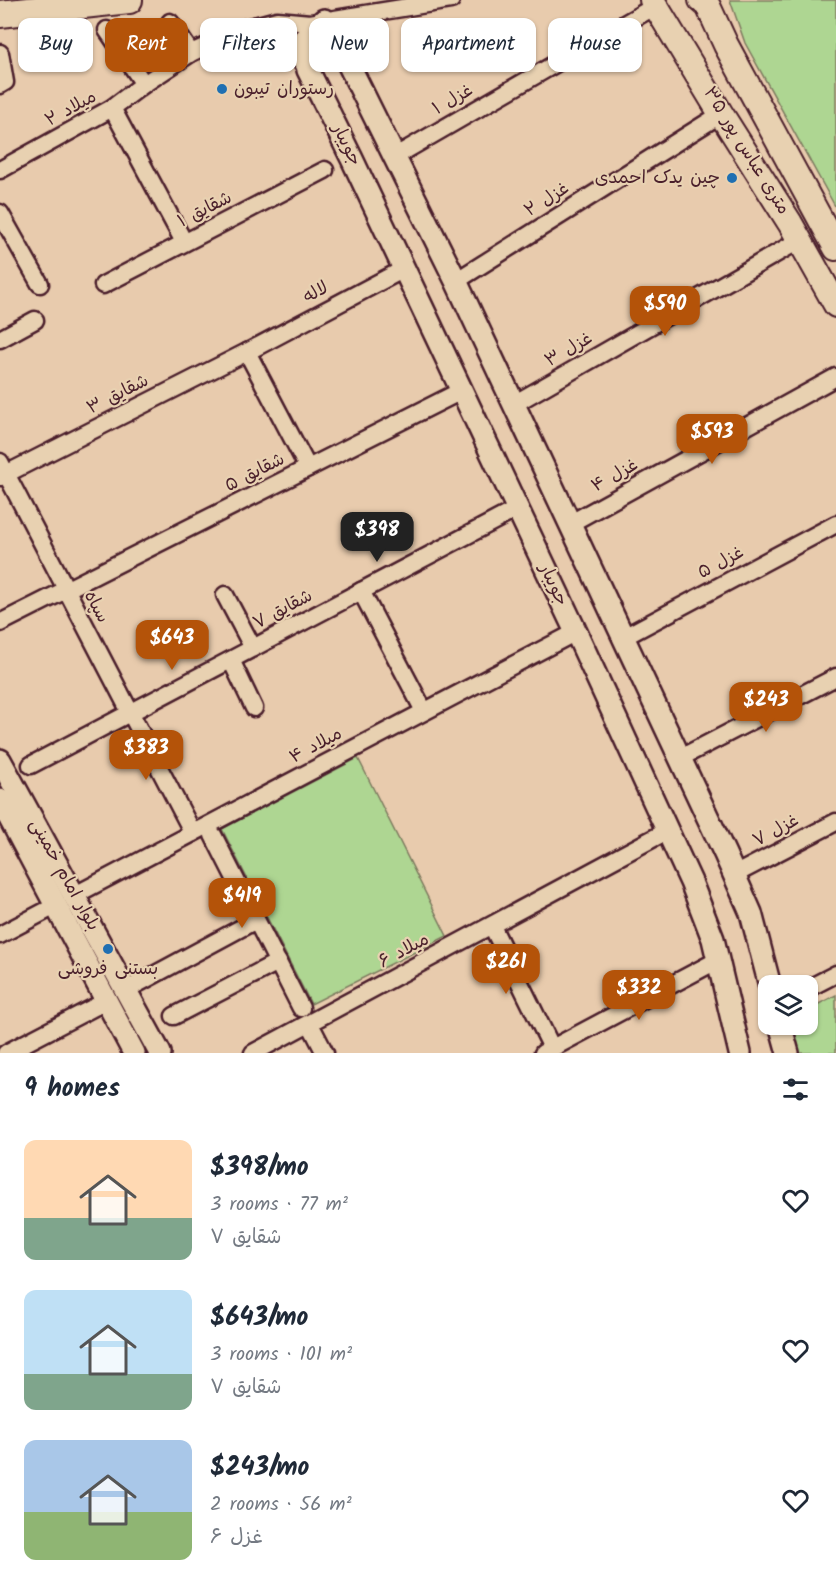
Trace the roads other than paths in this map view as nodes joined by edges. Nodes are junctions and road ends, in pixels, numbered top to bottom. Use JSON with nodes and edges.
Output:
{"nodes":[{"id":1,"x":129,"y":0,"type":"edge"},
{"id":2,"x":451,"y":0,"type":"edge"},
{"id":3,"x":658,"y":2,"type":"edge"},
{"id":4,"x":706,"y":2,"type":"edge"},
{"id":5,"x":0,"y":14,"type":"edge"},
{"id":6,"x":342,"y":18,"type":"edge"},
{"id":7,"x":309,"y":35,"type":"edge"},
{"id":8,"x":188,"y":49,"type":"edge"},
{"id":9,"x":200,"y":49,"type":"edge"},
{"id":10,"x":0,"y":53,"type":"edge"},
{"id":11,"x":191,"y":53,"type":"junction"},
{"id":12,"x":297,"y":54,"type":"edge"},
{"id":13,"x":308,"y":69,"type":"junction"},
{"id":14,"x":136,"y":72,"type":"edge"},
{"id":15,"x":352,"y":72,"type":"edge"},
{"id":16,"x":144,"y":84,"type":"junction"},
{"id":17,"x":0,"y":85,"type":"edge"},
{"id":18,"x":112,"y":108,"type":"junction"},
{"id":19,"x":721,"y":114,"type":"junction"},
{"id":20,"x":394,"y":157,"type":"junction"},
{"id":21,"x":0,"y":170,"type":"edge"},
{"id":22,"x":325,"y":170,"type":"dead end"},
{"id":23,"x":0,"y":213,"type":"edge"},
{"id":24,"x":800,"y":240,"type":"junction"},
{"id":25,"x":184,"y":242,"type":"junction"},
{"id":26,"x":836,"y":248,"type":"edge"},
{"id":27,"x":404,"y":269,"type":"junction"},
{"id":28,"x":456,"y":281,"type":"junction"},
{"id":29,"x":40,"y":284,"type":"dead end"},
{"id":30,"x":103,"y":285,"type":"dead end"},
{"id":31,"x":836,"y":305,"type":"edge"},
{"id":32,"x":35,"y":320,"type":"dead end"},
{"id":33,"x":0,"y":339,"type":"edge"},
{"id":34,"x":247,"y":352,"type":"junction"},
{"id":35,"x":836,"y":377,"type":"edge"},
{"id":36,"x":461,"y":391,"type":"junction"},
{"id":37,"x":514,"y":404,"type":"junction"},
{"id":38,"x":308,"y":468,"type":"junction"},
{"id":39,"x":2,"y":471,"type":"edge"},
{"id":40,"x":518,"y":509,"type":"junction"},
{"id":41,"x":571,"y":523,"type":"junction"},
{"id":42,"x":836,"y":524,"type":"edge"},
{"id":43,"x":65,"y":590,"type":"junction"},
{"id":44,"x":361,"y":591,"type":"junction"},
{"id":45,"x":225,"y":595,"type":"dead end"},
{"id":46,"x":0,"y":622,"type":"edge"},
{"id":47,"x":576,"y":632,"type":"junction"},
{"id":48,"x":624,"y":637,"type":"junction"},
{"id":49,"x":253,"y":648,"type":"junction"},
{"id":50,"x":231,"y":660,"type":"junction"},
{"id":51,"x":836,"y":677,"type":"edge"},
{"id":52,"x":254,"y":708,"type":"dead end"},
{"id":53,"x":424,"y":711,"type":"junction"},
{"id":54,"x":130,"y":712,"type":"junction"},
{"id":55,"x":680,"y":758,"type":"junction"},
{"id":56,"x":0,"y":760,"type":"edge"},
{"id":57,"x":32,"y":765,"type":"dead end"},
{"id":58,"x":0,"y":800,"type":"edge"},
{"id":59,"x":836,"y":822,"type":"edge"},
{"id":60,"x":667,"y":831,"type":"junction"},
{"id":61,"x":193,"y":833,"type":"junction"},
{"id":62,"x":213,"y":836,"type":"dead end"},
{"id":63,"x":734,"y":875,"type":"junction"},
{"id":64,"x":75,"y":895,"type":"junction"},
{"id":65,"x":55,"y":906,"type":"junction"},
{"id":66,"x":256,"y":920,"type":"junction"},
{"id":67,"x":492,"y":926,"type":"junction"},
{"id":68,"x":0,"y":935,"type":"edge"},
{"id":69,"x":718,"y":960,"type":"junction"},
{"id":70,"x":278,"y":962,"type":"junction"},
{"id":71,"x":836,"y":974,"type":"edge"},
{"id":72,"x":767,"y":975,"type":"edge"},
{"id":73,"x":818,"y":983,"type":"edge"},
{"id":74,"x":126,"y":990,"type":"junction"},
{"id":75,"x":106,"y":1001,"type":"junction"},
{"id":76,"x":301,"y":1008,"type":"dead end"},
{"id":77,"x":174,"y":1016,"type":"dead end"},
{"id":78,"x":310,"y":1024,"type":"junction"},
{"id":79,"x":783,"y":1035,"type":"edge"},
{"id":80,"x":547,"y":1051,"type":"edge"},
{"id":81,"x":6,"y":1053,"type":"edge"},
{"id":82,"x":134,"y":1053,"type":"edge"},
{"id":83,"x":160,"y":1053,"type":"edge"},
{"id":84,"x":253,"y":1053,"type":"edge"},
{"id":85,"x":325,"y":1053,"type":"edge"},
{"id":86,"x":740,"y":1053,"type":"edge"},
{"id":87,"x":788,"y":1053,"type":"edge"}],
"edges":[{"from":1,"to":5,"type":"main road"},
{"from":2,"to":6,"type":"street","name":"میلاد ۲"},
{"from":3,"to":19,"type":"main road","name":"۳۵ متری عباس پور"},
{"from":3,"to":20,"type":"street","name":"غزل ۱"},
{"from":4,"to":26,"type":"main road","name":"۳۵ متری عباس پور"},
{"from":7,"to":13,"type":"street","name":"جویبار"},
{"from":8,"to":11,"type":"street"},
{"from":9,"to":11,"type":"street","name":"میلاد ۲"},
{"from":10,"to":17,"type":"street"},
{"from":11,"to":16,"type":"street","name":"میلاد ۲"},
{"from":12,"to":13,"type":"street"},
{"from":13,"to":27,"type":"street","name":"جویبار"},
{"from":14,"to":16,"type":"street"},
{"from":15,"to":20,"type":"street","name":"جویبار"},
{"from":16,"to":18,"type":"street","name":"میلاد ۲"},
{"from":18,"to":21,"type":"street","name":"میلاد ۲"},
{"from":18,"to":25,"type":"street"},
{"from":19,"to":24,"type":"main road","name":"۳۵ متری عباس پور"},
{"from":19,"to":28,"type":"street","name":"غزل ۲"},
{"from":20,"to":28,"type":"street","name":"جویبار"},
{"from":22,"to":25,"type":"street","name":"شقایق ۱"},
{"from":23,"to":29,"type":"street"},
{"from":24,"to":31,"type":"main road","name":"۳۵ متری عباس پور"},
{"from":24,"to":37,"type":"street","name":"غزل ۳"},
{"from":25,"to":30,"type":"street","name":"شقایق ۱"},
{"from":27,"to":34,"type":"street","name":"لاله"},
{"from":27,"to":36,"type":"street","name":"جویبار"},
{"from":28,"to":37,"type":"street","name":"جویبار"},
{"from":32,"to":33,"type":"street"},
{"from":34,"to":38,"type":"street"},
{"from":34,"to":39,"type":"street","name":"شقایق ۳"},
{"from":35,"to":41,"type":"street","name":"غزل ۴"},
{"from":36,"to":38,"type":"street","name":"شقایق ۵"},
{"from":36,"to":40,"type":"street","name":"جویبار"},
{"from":37,"to":41,"type":"street","name":"جویبار"},
{"from":38,"to":43,"type":"street","name":"شقایق ۵"},
{"from":39,"to":43,"type":"street","name":"سپاه"},
{"from":40,"to":44,"type":"street","name":"شقایق ۷"},
{"from":40,"to":47,"type":"street","name":"جویبار"},
{"from":41,"to":48,"type":"street","name":"جویبار"},
{"from":42,"to":48,"type":"street","name":"غزل ۵"},
{"from":43,"to":46,"type":"street","name":"شقایق ۵"},
{"from":43,"to":54,"type":"street","name":"سپاه"},
{"from":44,"to":49,"type":"street","name":"شقایق ۷"},
{"from":44,"to":53,"type":"street"},
{"from":45,"to":49,"type":"street"},
{"from":47,"to":53,"type":"street","name":"میلاد ۴"},
{"from":47,"to":60,"type":"street","name":"جویبار"},
{"from":48,"to":55,"type":"street","name":"جویبار"},
{"from":49,"to":50,"type":"street","name":"شقایق ۷"},
{"from":50,"to":52,"type":"street"},
{"from":50,"to":54,"type":"street","name":"شقایق ۷"},
{"from":51,"to":55,"type":"street"},
{"from":53,"to":61,"type":"street","name":"میلاد ۴"},
{"from":54,"to":57,"type":"street","name":"شقایق ۷"},
{"from":54,"to":61,"type":"street","name":"سپاه"},
{"from":55,"to":63,"type":"street","name":"جویبار"},
{"from":56,"to":64,"type":"street","name":"بلوار امام خمینی"},
{"from":58,"to":65,"type":"street","name":"بلوار امام خمینی"},
{"from":59,"to":63,"type":"street","name":"غزل ۷"},
{"from":60,"to":67,"type":"street","name":"میلاد ۶"},
{"from":60,"to":69,"type":"street","name":"جویبار"},
{"from":61,"to":64,"type":"street","name":"میلاد ۴"},
{"from":62,"to":66,"type":"street"},
{"from":63,"to":72,"type":"street","name":"جویبار"},
{"from":64,"to":65,"type":"street"},
{"from":64,"to":74,"type":"street","name":"بلوار امام خمینی"},
{"from":65,"to":68,"type":"street"},
{"from":65,"to":75,"type":"street","name":"بلوار امام خمینی"},
{"from":66,"to":70,"type":"street"},
{"from":66,"to":74,"type":"street"},
{"from":67,"to":78,"type":"street","name":"میلاد ۶"},
{"from":67,"to":80,"type":"street"},
{"from":69,"to":80,"type":"street"},
{"from":69,"to":86,"type":"street","name":"جویبار"},
{"from":70,"to":76,"type":"street"},
{"from":70,"to":77,"type":"street"},
{"from":71,"to":73,"type":"street"},
{"from":74,"to":83,"type":"street","name":"بلوار امام خمینی"},
{"from":75,"to":81,"type":"street"},
{"from":75,"to":82,"type":"street","name":"بلوار امام خمینی"},
{"from":78,"to":84,"type":"street","name":"میلاد ۶"},
{"from":78,"to":85,"type":"street"},
{"from":79,"to":87,"type":"street"}]}
